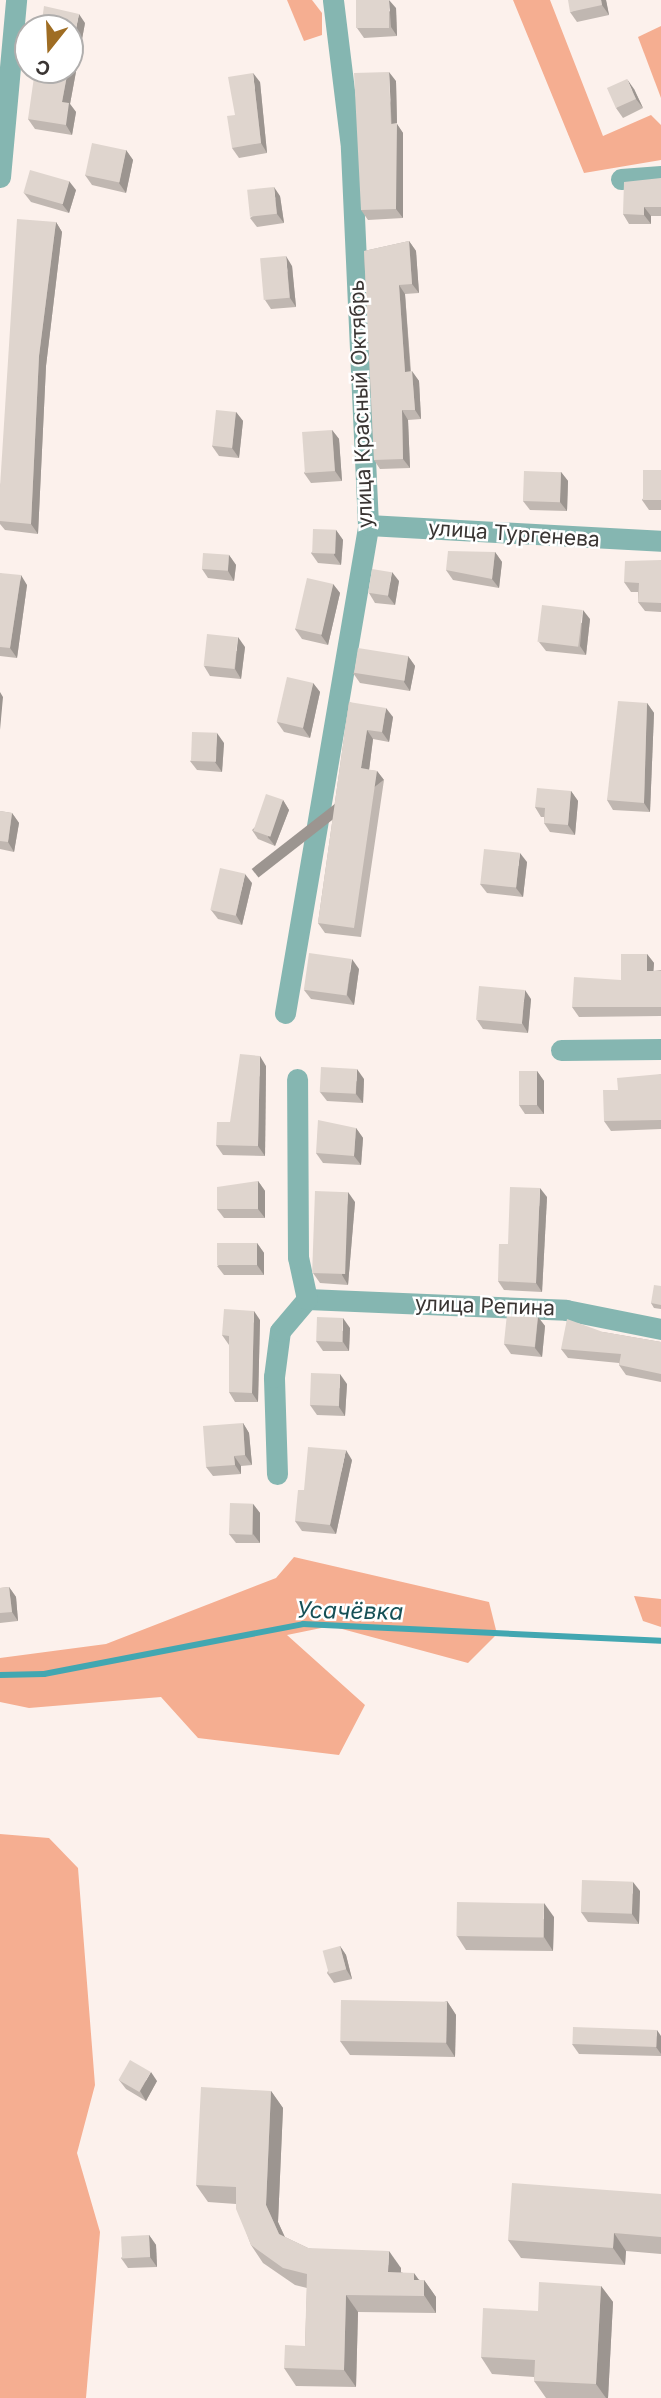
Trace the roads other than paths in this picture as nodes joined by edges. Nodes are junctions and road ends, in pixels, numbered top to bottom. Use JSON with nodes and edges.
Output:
{"nodes":[{"id":1,"x":16,"y":0,"type":"edge"},
{"id":2,"x":333,"y":0,"type":"edge"},
{"id":3,"x":661,"y":176,"type":"edge"},
{"id":4,"x":0,"y":177,"type":"edge"},
{"id":5,"x":621,"y":179,"type":"dead end"},
{"id":6,"x":368,"y":525,"type":"junction"},
{"id":7,"x":661,"y":541,"type":"edge"},
{"id":8,"x":285,"y":1013,"type":"dead end"},
{"id":9,"x":661,"y":1049,"type":"edge"},
{"id":10,"x":561,"y":1050,"type":"dead end"},
{"id":11,"x":298,"y":1079,"type":"dead end"},
{"id":12,"x":307,"y":1299,"type":"junction"},
{"id":13,"x":661,"y":1329,"type":"edge"},
{"id":14,"x":277,"y":1474,"type":"dead end"}],
"edges":[{"from":1,"to":4,"type":"street"},
{"from":2,"to":6,"type":"street","name":"улица Красный Октябрь"},
{"from":3,"to":5,"type":"street"},
{"from":6,"to":7,"type":"street","name":"улица Тургенева"},
{"from":6,"to":8,"type":"street","name":"улица Красный Октябрь"},
{"from":9,"to":10,"type":"street"},
{"from":11,"to":12,"type":"street"},
{"from":12,"to":13,"type":"street","name":"улица Репина"},
{"from":12,"to":14,"type":"street"}]}
